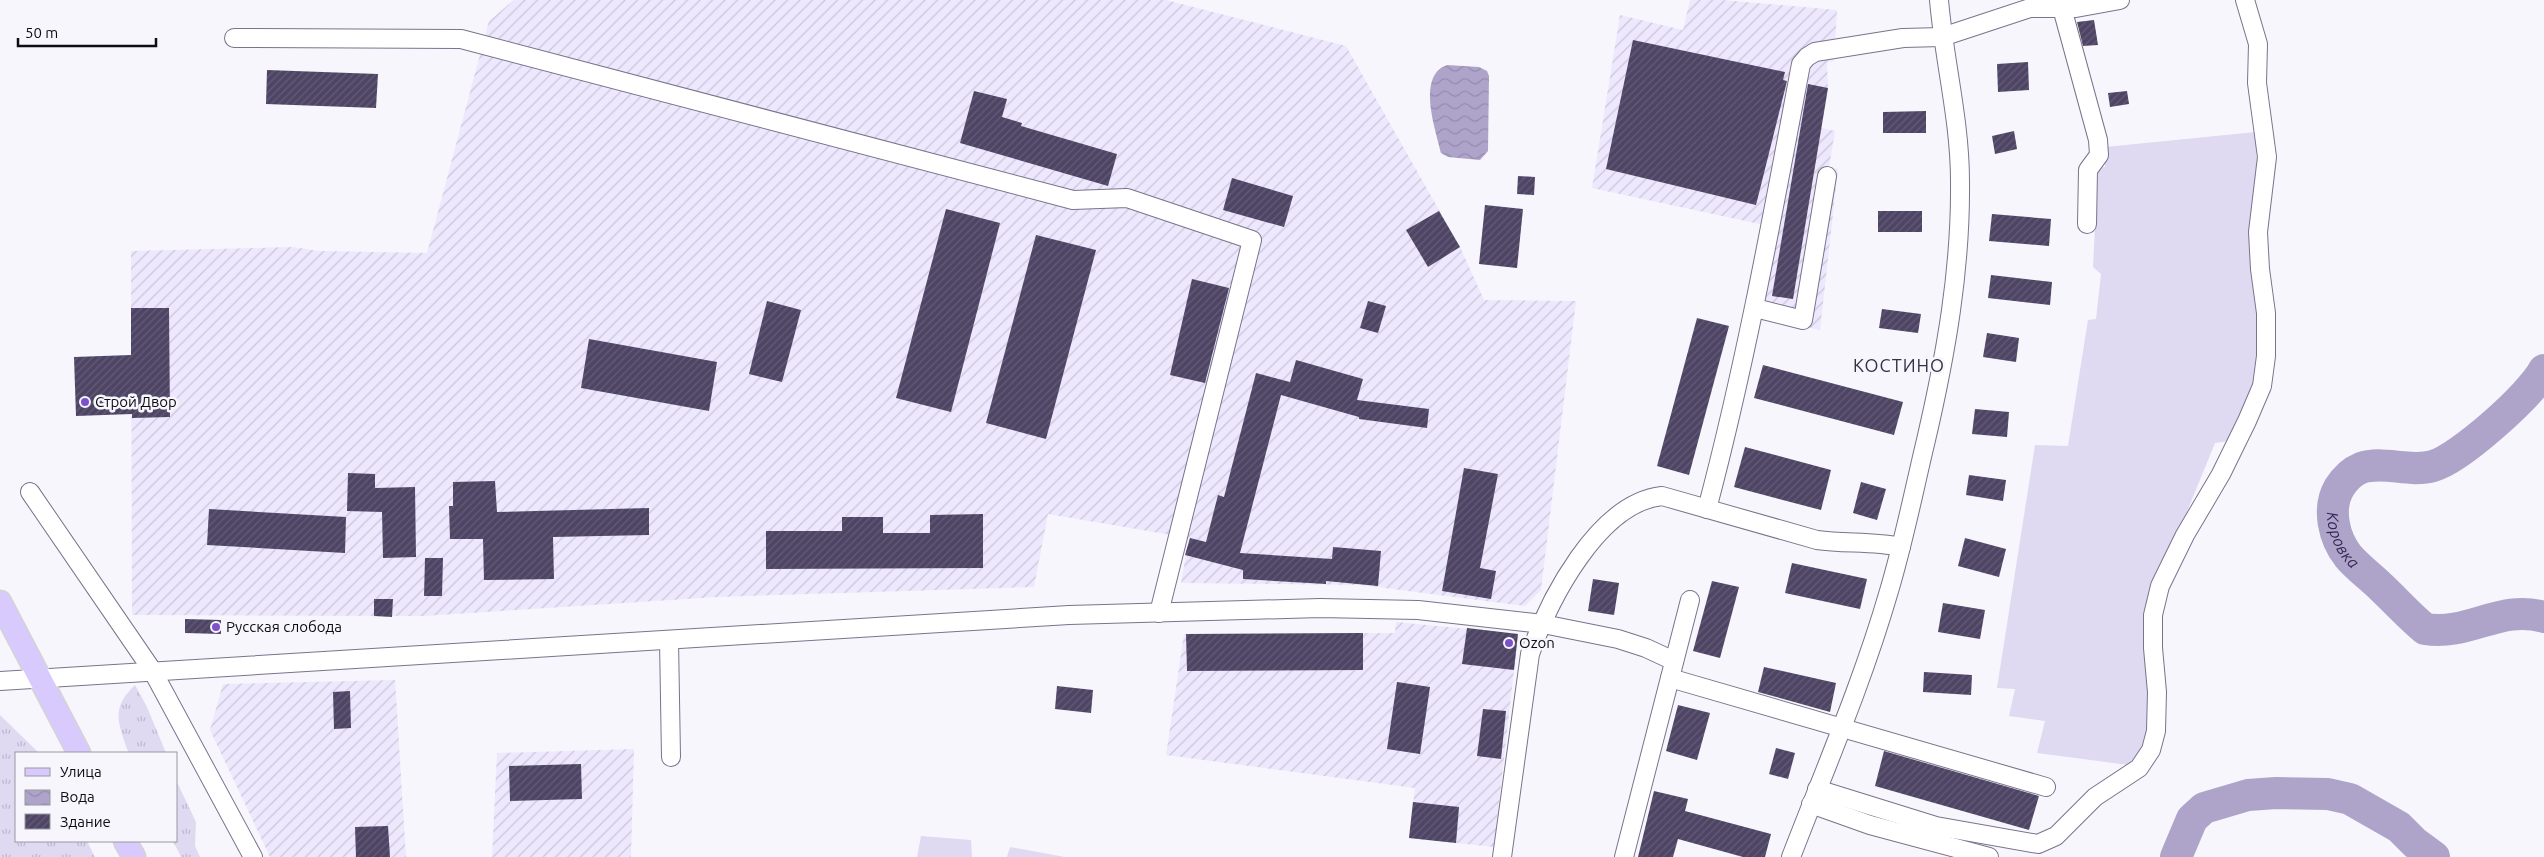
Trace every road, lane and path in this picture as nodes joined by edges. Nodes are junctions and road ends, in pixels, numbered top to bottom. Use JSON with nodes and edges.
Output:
{"nodes":[{"id":1,"x":1939,"y":0,"type":"edge"},
{"id":2,"x":2120,"y":0,"type":"edge"},
{"id":3,"x":2245,"y":0,"type":"edge"},
{"id":4,"x":2062,"y":8,"type":"junction"},
{"id":5,"x":1942,"y":37,"type":"junction"},
{"id":6,"x":234,"y":38,"type":"dead end"},
{"id":7,"x":1827,"y":176,"type":"dead end"},
{"id":8,"x":2088,"y":224,"type":"dead end"},
{"id":9,"x":1755,"y":308,"type":"junction"},
{"id":10,"x":30,"y":492,"type":"dead end"},
{"id":11,"x":1707,"y":509,"type":"junction"},
{"id":12,"x":1901,"y":546,"type":"junction"},
{"id":13,"x":1690,"y":600,"type":"dead end"},
{"id":14,"x":0,"y":602,"type":"edge"},
{"id":15,"x":1159,"y":613,"type":"junction"},
{"id":16,"x":1543,"y":624,"type":"junction"},
{"id":17,"x":669,"y":640,"type":"junction"},
{"id":18,"x":152,"y":670,"type":"junction"},
{"id":19,"x":1672,"y":670,"type":"junction"},
{"id":20,"x":40,"y":678,"type":"junction"},
{"id":21,"x":0,"y":681,"type":"edge"},
{"id":22,"x":1841,"y":726,"type":"junction"},
{"id":23,"x":78,"y":752,"type":"edge"},
{"id":24,"x":671,"y":757,"type":"dead end"},
{"id":25,"x":2046,"y":787,"type":"dead end"},
{"id":26,"x":1814,"y":797,"type":"junction"},
{"id":27,"x":126,"y":842,"type":"edge"},
{"id":28,"x":134,"y":857,"type":"edge"},
{"id":29,"x":253,"y":857,"type":"edge"},
{"id":30,"x":1502,"y":857,"type":"edge"},
{"id":31,"x":1624,"y":857,"type":"edge"},
{"id":32,"x":1791,"y":857,"type":"edge"},
{"id":33,"x":1989,"y":857,"type":"edge"}],
"edges":[{"from":1,"to":5,"type":"street"},
{"from":2,"to":4,"type":"street"},
{"from":3,"to":26,"type":"street"},
{"from":4,"to":5,"type":"street"},
{"from":4,"to":8,"type":"street"},
{"from":5,"to":9,"type":"street"},
{"from":5,"to":12,"type":"street"},
{"from":6,"to":15,"type":"street"},
{"from":7,"to":9,"type":"street"},
{"from":9,"to":11,"type":"street"},
{"from":10,"to":18,"type":"street"},
{"from":11,"to":12,"type":"street"},
{"from":11,"to":16,"type":"street"},
{"from":12,"to":22,"type":"street"},
{"from":13,"to":19,"type":"street"},
{"from":14,"to":20,"type":"main road"},
{"from":15,"to":16,"type":"street"},
{"from":15,"to":17,"type":"street"},
{"from":16,"to":19,"type":"street"},
{"from":16,"to":30,"type":"street"},
{"from":17,"to":18,"type":"street"},
{"from":17,"to":24,"type":"street"},
{"from":18,"to":20,"type":"street"},
{"from":18,"to":29,"type":"street"},
{"from":19,"to":22,"type":"street"},
{"from":19,"to":31,"type":"street"},
{"from":20,"to":21,"type":"street"},
{"from":20,"to":23,"type":"main road"},
{"from":22,"to":25,"type":"street"},
{"from":22,"to":26,"type":"street"},
{"from":26,"to":32,"type":"street"},
{"from":26,"to":33,"type":"street"},
{"from":27,"to":28,"type":"main road"}]}
